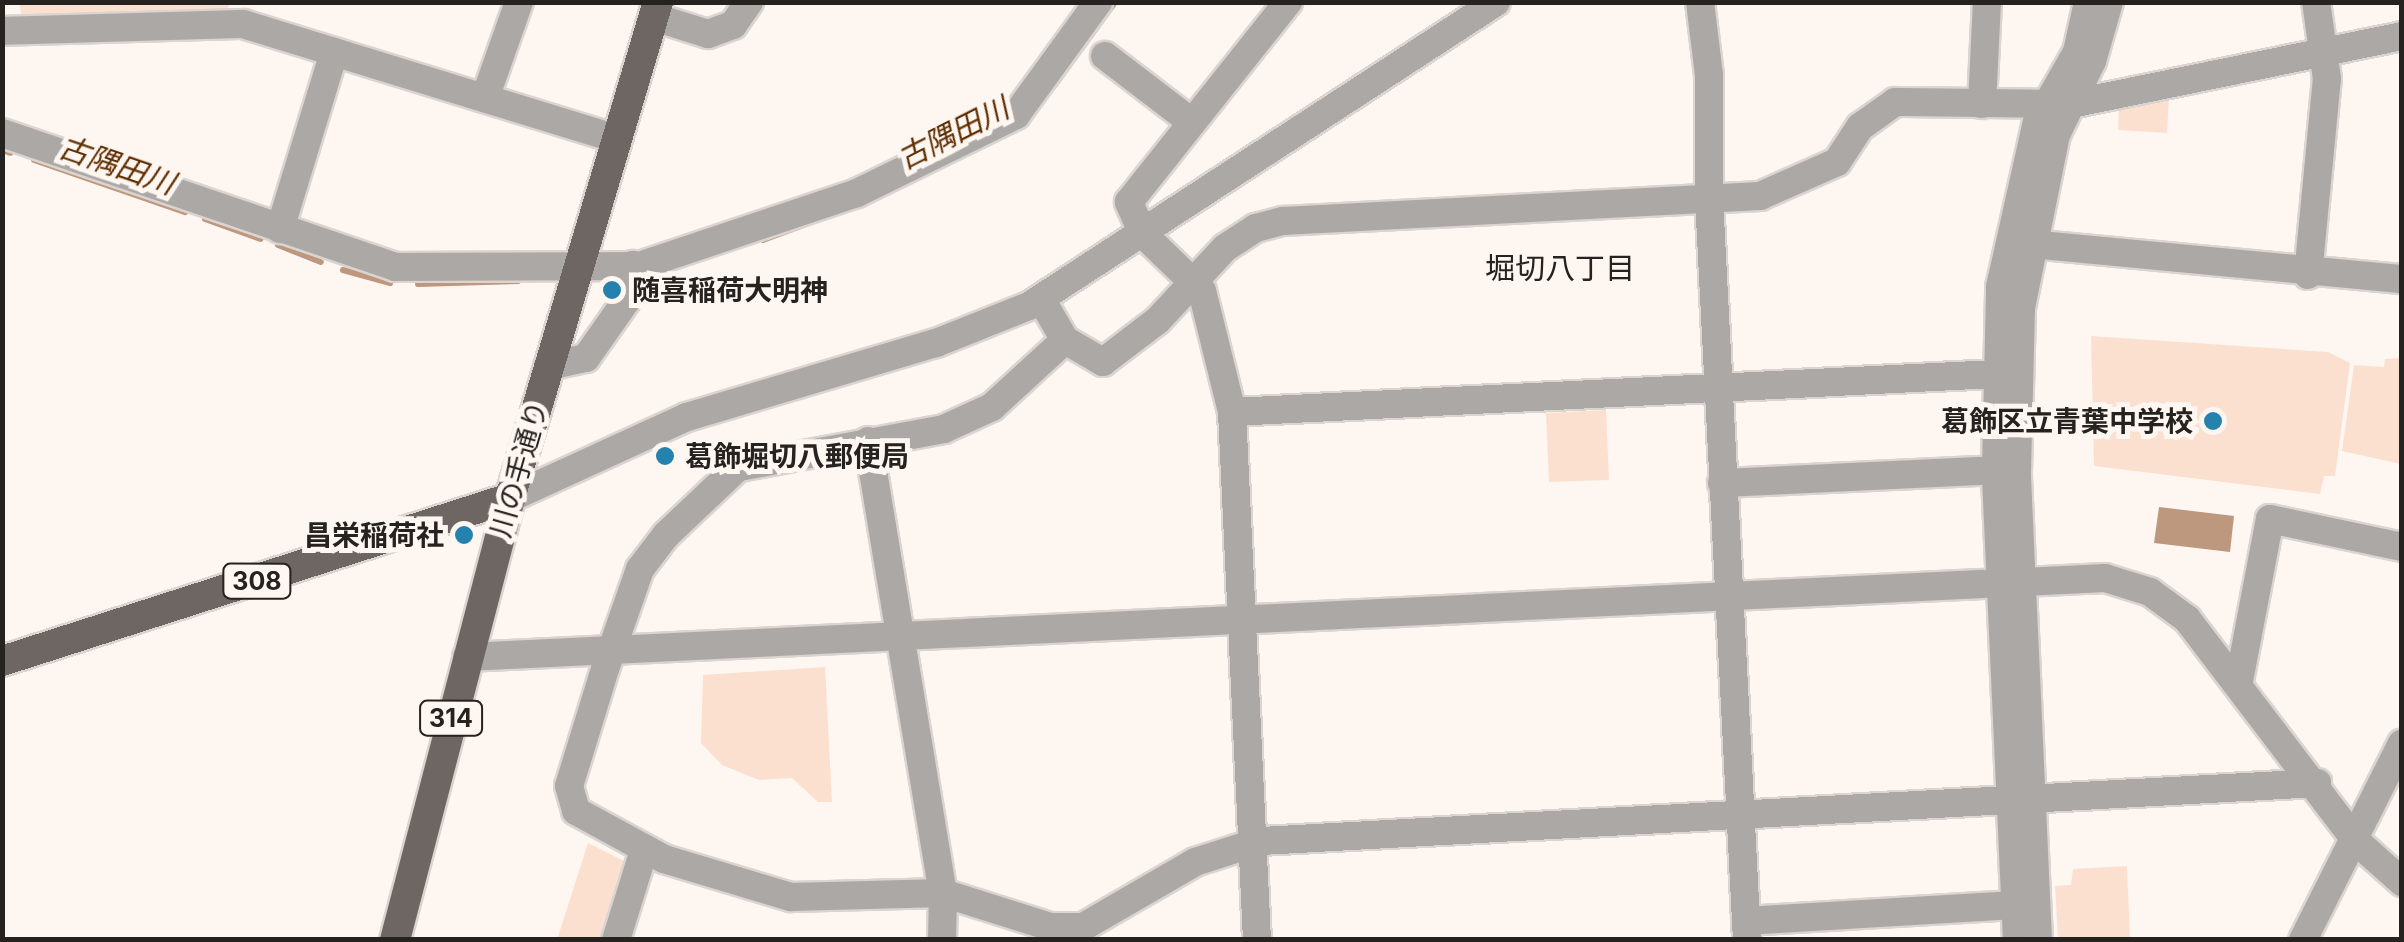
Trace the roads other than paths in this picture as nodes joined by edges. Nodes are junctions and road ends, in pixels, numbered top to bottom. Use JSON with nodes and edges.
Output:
{"nodes":[{"id":1,"x":519,"y":2,"type":"edge"},
{"id":2,"x":749,"y":2,"type":"edge"},
{"id":3,"x":1098,"y":2,"type":"edge"},
{"id":4,"x":1288,"y":2,"type":"edge"},
{"id":5,"x":1496,"y":2,"type":"edge"},
{"id":6,"x":1700,"y":2,"type":"edge"},
{"id":7,"x":1987,"y":2,"type":"edge"},
{"id":8,"x":2088,"y":2,"type":"edge"},
{"id":9,"x":2109,"y":2,"type":"edge"},
{"id":10,"x":2316,"y":2,"type":"edge"},
{"id":11,"x":656,"y":10,"type":"edge"},
{"id":12,"x":241,"y":13,"type":"edge"},
{"id":13,"x":2,"y":31,"type":"edge"},
{"id":14,"x":2402,"y":36,"type":"edge"},
{"id":15,"x":334,"y":52,"type":"junction"},
{"id":16,"x":2324,"y":53,"type":"junction"},
{"id":17,"x":1106,"y":56,"type":"dead end"},
{"id":18,"x":486,"y":98,"type":"junction"},
{"id":19,"x":1982,"y":104,"type":"junction"},
{"id":20,"x":2059,"y":105,"type":"junction"},
{"id":21,"x":1190,"y":121,"type":"junction"},
{"id":22,"x":2,"y":133,"type":"edge"},
{"id":23,"x":616,"y":139,"type":"junction"},
{"id":24,"x":1708,"y":198,"type":"junction"},
{"id":25,"x":280,"y":229,"type":"junction"},
{"id":26,"x":1142,"y":234,"type":"junction"},
{"id":27,"x":2030,"y":244,"type":"junction"},
{"id":28,"x":578,"y":263,"type":"junction"},
{"id":29,"x":633,"y":265,"type":"junction"},
{"id":30,"x":2308,"y":275,"type":"junction"},
{"id":31,"x":2402,"y":279,"type":"edge"},
{"id":32,"x":1196,"y":280,"type":"junction"},
{"id":33,"x":1041,"y":299,"type":"junction"},
{"id":34,"x":1065,"y":340,"type":"junction"},
{"id":35,"x":548,"y":366,"type":"junction"},
{"id":36,"x":1995,"y":374,"type":"junction"},
{"id":37,"x":1717,"y":387,"type":"junction"},
{"id":38,"x":1232,"y":412,"type":"junction"},
{"id":39,"x":868,"y":441,"type":"junction"},
{"id":40,"x":1996,"y":470,"type":"junction"},
{"id":41,"x":1722,"y":483,"type":"junction"},
{"id":42,"x":510,"y":498,"type":"junction"},
{"id":43,"x":2402,"y":547,"type":"edge"},
{"id":44,"x":2011,"y":581,"type":"junction"},
{"id":45,"x":1727,"y":596,"type":"junction"},
{"id":46,"x":1239,"y":622,"type":"junction"},
{"id":47,"x":903,"y":640,"type":"junction"},
{"id":48,"x":610,"y":654,"type":"junction"},
{"id":49,"x":467,"y":657,"type":"junction"},
{"id":50,"x":2,"y":661,"type":"edge"},
{"id":51,"x":2239,"y":681,"type":"junction"},
{"id":52,"x":2402,"y":743,"type":"edge"},
{"id":53,"x":2318,"y":783,"type":"junction"},
{"id":54,"x":2021,"y":801,"type":"junction"},
{"id":55,"x":1739,"y":816,"type":"junction"},
{"id":56,"x":2356,"y":840,"type":"junction"},
{"id":57,"x":1251,"y":843,"type":"junction"},
{"id":58,"x":644,"y":850,"type":"junction"},
{"id":59,"x":2402,"y":882,"type":"edge"},
{"id":60,"x":943,"y":893,"type":"junction"},
{"id":61,"x":2026,"y":904,"type":"junction"},
{"id":62,"x":1747,"y":930,"type":"edge"},
{"id":63,"x":400,"y":938,"type":"edge"},
{"id":64,"x":616,"y":940,"type":"edge"},
{"id":65,"x":942,"y":940,"type":"edge"},
{"id":66,"x":1257,"y":940,"type":"edge"},
{"id":67,"x":2017,"y":940,"type":"edge"},
{"id":68,"x":2038,"y":940,"type":"edge"},
{"id":69,"x":2303,"y":940,"type":"edge"}],
"edges":[{"from":1,"to":18,"type":"street"},
{"from":2,"to":11,"type":"street"},
{"from":3,"to":29,"type":"street"},
{"from":4,"to":21,"type":"street"},
{"from":5,"to":26,"type":"street"},
{"from":6,"to":24,"type":"street"},
{"from":7,"to":19,"type":"street"},
{"from":8,"to":20,"type":"street"},
{"from":9,"to":20,"type":"street"},
{"from":10,"to":16,"type":"street"},
{"from":11,"to":23,"type":"main road","name":"川の手通り","number":"314"},
{"from":12,"to":13,"type":"street"},
{"from":12,"to":15,"type":"street"},
{"from":14,"to":16,"type":"street"},
{"from":15,"to":18,"type":"street"},
{"from":15,"to":25,"type":"street"},
{"from":16,"to":20,"type":"street"},
{"from":16,"to":30,"type":"street"},
{"from":17,"to":21,"type":"street"},
{"from":18,"to":23,"type":"street"},
{"from":19,"to":20,"type":"street"},
{"from":19,"to":24,"type":"street"},
{"from":20,"to":27,"type":"street"},
{"from":20,"to":36,"type":"street"},
{"from":21,"to":26,"type":"street"},
{"from":22,"to":25,"type":"street"},
{"from":23,"to":28,"type":"main road","name":"川の手通り","number":"314"},
{"from":24,"to":32,"type":"street"},
{"from":24,"to":37,"type":"street"},
{"from":25,"to":28,"type":"street"},
{"from":26,"to":32,"type":"street"},
{"from":26,"to":33,"type":"street"},
{"from":27,"to":30,"type":"street"},
{"from":27,"to":44,"type":"street"},
{"from":28,"to":29,"type":"street"},
{"from":28,"to":35,"type":"main road","name":"川の手通り","number":"314"},
{"from":29,"to":35,"type":"street"},
{"from":30,"to":31,"type":"street"},
{"from":32,"to":34,"type":"street"},
{"from":32,"to":38,"type":"street"},
{"from":33,"to":34,"type":"street"},
{"from":33,"to":42,"type":"street"},
{"from":34,"to":39,"type":"street"},
{"from":35,"to":42,"type":"main road","name":"川の手通り","number":"314"},
{"from":36,"to":37,"type":"street"},
{"from":36,"to":40,"type":"street"},
{"from":37,"to":38,"type":"street"},
{"from":37,"to":41,"type":"street"},
{"from":38,"to":46,"type":"street"},
{"from":39,"to":47,"type":"street"},
{"from":39,"to":48,"type":"street"},
{"from":40,"to":41,"type":"street"},
{"from":40,"to":44,"type":"street"},
{"from":41,"to":45,"type":"street"},
{"from":42,"to":49,"type":"main road","name":"川の手通り","number":"314"},
{"from":42,"to":50,"type":"main road","number":"308"},
{"from":43,"to":51,"type":"street"},
{"from":44,"to":45,"type":"street"},
{"from":44,"to":51,"type":"street"},
{"from":44,"to":54,"type":"street"},
{"from":45,"to":46,"type":"street"},
{"from":45,"to":55,"type":"street"},
{"from":46,"to":47,"type":"street"},
{"from":46,"to":57,"type":"street"},
{"from":47,"to":48,"type":"street"},
{"from":47,"to":60,"type":"street"},
{"from":48,"to":49,"type":"street"},
{"from":48,"to":58,"type":"street"},
{"from":49,"to":63,"type":"main road","name":"川の手通り","number":"314"},
{"from":51,"to":53,"type":"street"},
{"from":52,"to":56,"type":"street"},
{"from":53,"to":54,"type":"street"},
{"from":53,"to":56,"type":"street"},
{"from":54,"to":55,"type":"street"},
{"from":54,"to":61,"type":"street"},
{"from":55,"to":57,"type":"street"},
{"from":55,"to":62,"type":"street"},
{"from":56,"to":59,"type":"street"},
{"from":56,"to":69,"type":"street"},
{"from":57,"to":60,"type":"street"},
{"from":57,"to":66,"type":"street"},
{"from":58,"to":60,"type":"street"},
{"from":58,"to":64,"type":"street"},
{"from":60,"to":65,"type":"street"},
{"from":61,"to":62,"type":"street"},
{"from":61,"to":67,"type":"street"},
{"from":61,"to":68,"type":"street"}]}
